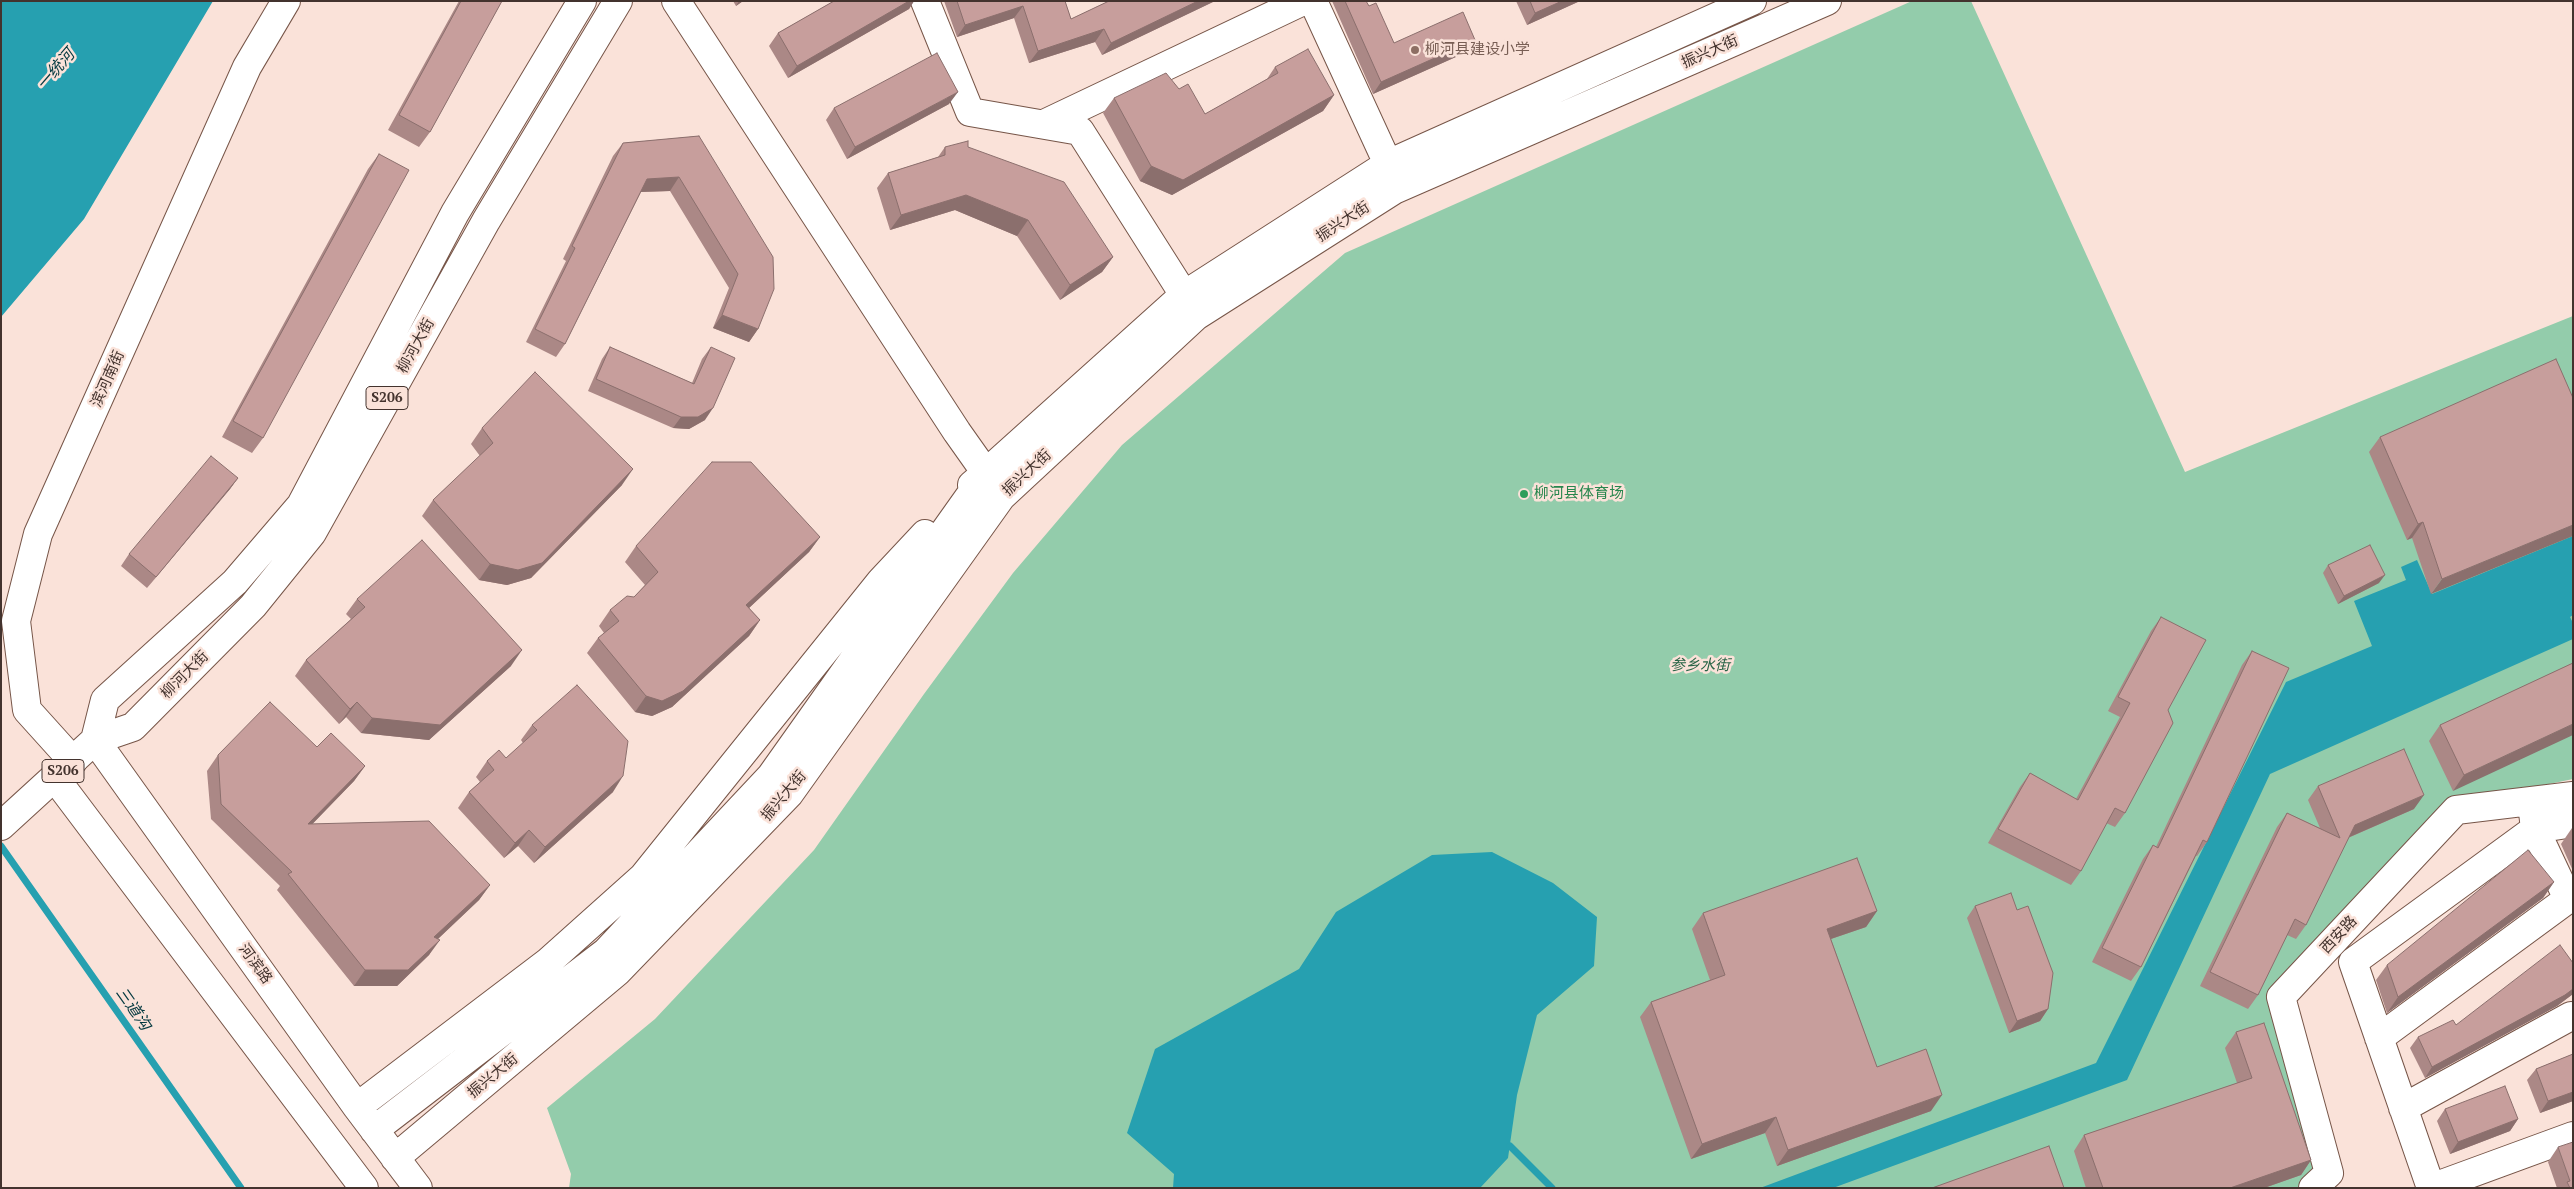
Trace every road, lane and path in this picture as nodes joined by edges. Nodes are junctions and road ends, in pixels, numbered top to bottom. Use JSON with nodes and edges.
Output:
{"nodes":[{"id":1,"x":286,"y":1,"type":"edge"},
{"id":2,"x":582,"y":1,"type":"edge"},
{"id":3,"x":618,"y":1,"type":"edge"},
{"id":4,"x":676,"y":1,"type":"edge"},
{"id":5,"x":925,"y":1,"type":"edge"},
{"id":6,"x":1303,"y":1,"type":"edge"},
{"id":7,"x":1313,"y":1,"type":"edge"},
{"id":8,"x":1752,"y":1,"type":"edge"},
{"id":9,"x":1827,"y":1,"type":"edge"},
{"id":10,"x":1044,"y":124,"type":"junction"},
{"id":11,"x":1388,"y":164,"type":"junction"},
{"id":12,"x":1184,"y":295,"type":"junction"},
{"id":13,"x":986,"y":473,"type":"junction"},
{"id":14,"x":95,"y":740,"type":"junction"},
{"id":15,"x":64,"y":770,"type":"junction"},
{"id":16,"x":2573,"y":796,"type":"edge"},
{"id":17,"x":2532,"y":801,"type":"junction"},
{"id":18,"x":2573,"y":823,"type":"edge"},
{"id":19,"x":1,"y":826,"type":"edge"},
{"id":20,"x":2535,"y":829,"type":"junction"},
{"id":21,"x":2570,"y":899,"type":"edge"},
{"id":22,"x":2571,"y":1016,"type":"dead end"},
{"id":23,"x":2379,"y":1038,"type":"junction"},
{"id":24,"x":357,"y":1107,"type":"junction"},
{"id":25,"x":2403,"y":1108,"type":"junction"},
{"id":26,"x":374,"y":1130,"type":"junction"},
{"id":27,"x":2573,"y":1136,"type":"edge"},
{"id":28,"x":395,"y":1158,"type":"junction"},
{"id":29,"x":364,"y":1188,"type":"edge"},
{"id":30,"x":418,"y":1188,"type":"edge"},
{"id":31,"x":2313,"y":1188,"type":"edge"}],
"edges":[{"from":1,"to":15,"type":"street","name":"滨河南街"},
{"from":2,"to":14,"type":"street","name":"柳河大街","number":"S206"},
{"from":3,"to":14,"type":"street","name":"柳河大街","number":"S206"},
{"from":4,"to":13,"type":"street"},
{"from":5,"to":10,"type":"street"},
{"from":6,"to":10,"type":"street"},
{"from":7,"to":11,"type":"street"},
{"from":8,"to":11,"type":"street","name":"振兴大街"},
{"from":9,"to":28,"type":"street","name":"振兴大街"},
{"from":10,"to":12,"type":"street"},
{"from":11,"to":12,"type":"street","name":"振兴大街"},
{"from":12,"to":13,"type":"street","name":"振兴大街"},
{"from":13,"to":24,"type":"street"},
{"from":13,"to":26,"type":"street","name":"振兴大街"},
{"from":14,"to":15,"type":"street","name":"柳河大街","number":"S206"},
{"from":14,"to":24,"type":"street","name":"河滨路"},
{"from":15,"to":19,"type":"street","name":"柳河大街","number":"S206"},
{"from":15,"to":29,"type":"street"},
{"from":16,"to":17,"type":"street","name":"西安路"},
{"from":17,"to":20,"type":"street"},
{"from":17,"to":31,"type":"street","name":"西安路"},
{"from":18,"to":20,"type":"street"},
{"from":20,"to":21,"type":"street"},
{"from":20,"to":23,"type":"street"},
{"from":21,"to":23,"type":"street"},
{"from":22,"to":25,"type":"street"},
{"from":23,"to":25,"type":"street"},
{"from":24,"to":26,"type":"street","name":"河滨路"},
{"from":25,"to":27,"type":"street"},
{"from":26,"to":28,"type":"street","name":"河滨路"},
{"from":28,"to":30,"type":"street","name":"河滨路"}]}
